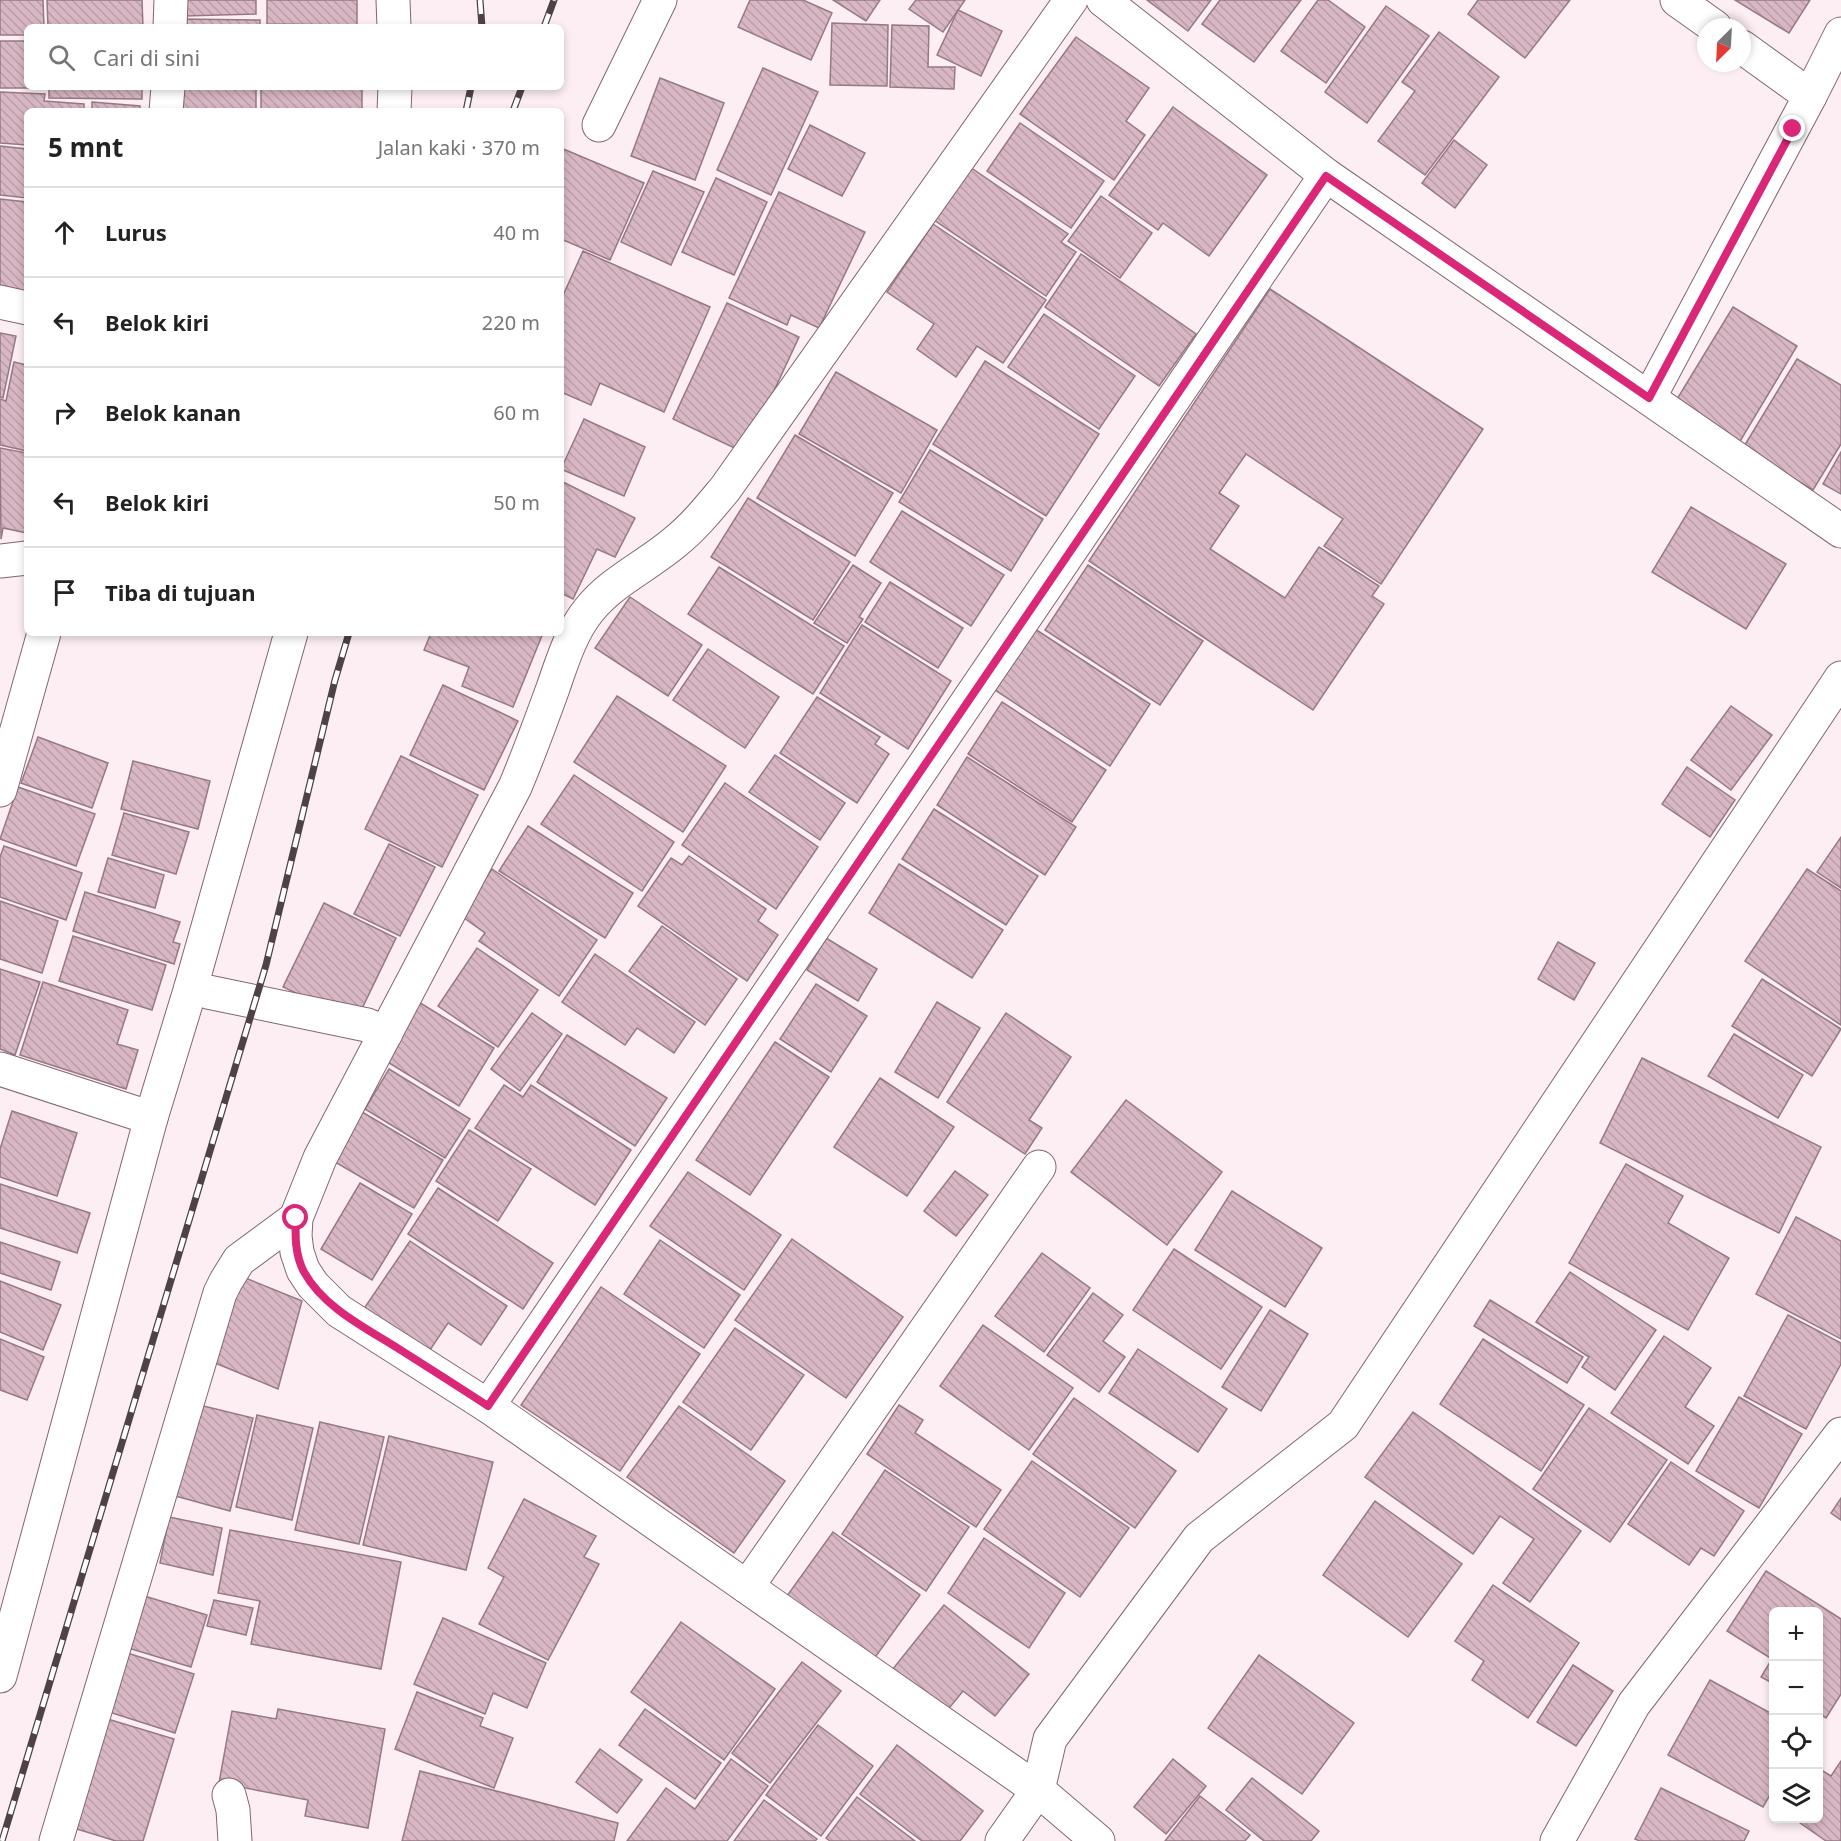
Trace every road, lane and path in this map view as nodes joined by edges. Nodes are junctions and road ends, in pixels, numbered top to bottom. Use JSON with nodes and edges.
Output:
{"nodes":[{"id":1,"x":171,"y":0,"type":"edge"},
{"id":2,"x":393,"y":0,"type":"edge"},
{"id":3,"x":660,"y":0,"type":"edge"},
{"id":4,"x":1071,"y":0,"type":"edge"},
{"id":5,"x":1103,"y":0,"type":"edge"},
{"id":6,"x":1677,"y":0,"type":"edge"},
{"id":7,"x":1702,"y":18,"type":"edge"},
{"id":8,"x":170,"y":24,"type":"edge"},
{"id":9,"x":394,"y":24,"type":"edge"},
{"id":10,"x":1841,"y":34,"type":"edge"},
{"id":11,"x":1751,"y":53,"type":"edge"},
{"id":12,"x":168,"y":90,"type":"edge"},
{"id":13,"x":395,"y":90,"type":"edge"},
{"id":14,"x":1810,"y":96,"type":"junction"},
{"id":15,"x":166,"y":108,"type":"edge"},
{"id":16,"x":394,"y":108,"type":"edge"},
{"id":17,"x":598,"y":125,"type":"dead end"},
{"id":18,"x":1326,"y":176,"type":"junction"},
{"id":19,"x":0,"y":302,"type":"edge"},
{"id":20,"x":24,"y":307,"type":"edge"},
{"id":21,"x":1649,"y":398,"type":"junction"},
{"id":22,"x":1841,"y":531,"type":"edge"},
{"id":23,"x":24,"y":558,"type":"edge"},
{"id":24,"x":0,"y":561,"type":"edge"},
{"id":25,"x":43,"y":636,"type":"edge"},
{"id":26,"x":290,"y":636,"type":"edge"},
{"id":27,"x":1841,"y":678,"type":"edge"},
{"id":28,"x":0,"y":790,"type":"edge"},
{"id":29,"x":191,"y":987,"type":"junction"},
{"id":30,"x":386,"y":1033,"type":"junction"},
{"id":31,"x":0,"y":1069,"type":"edge"},
{"id":32,"x":151,"y":1118,"type":"junction"},
{"id":33,"x":1039,"y":1167,"type":"dead end"},
{"id":34,"x":296,"y":1218,"type":"junction"},
{"id":35,"x":488,"y":1406,"type":"junction"},
{"id":36,"x":1841,"y":1434,"type":"edge"},
{"id":37,"x":747,"y":1587,"type":"junction"},
{"id":38,"x":0,"y":1676,"type":"edge"},
{"id":39,"x":1038,"y":1790,"type":"junction"},
{"id":40,"x":228,"y":1795,"type":"dead end"},
{"id":41,"x":56,"y":1841,"type":"edge"},
{"id":42,"x":235,"y":1841,"type":"edge"},
{"id":43,"x":1002,"y":1841,"type":"edge"},
{"id":44,"x":1098,"y":1841,"type":"edge"},
{"id":45,"x":1557,"y":1841,"type":"edge"}],
"edges":[{"from":1,"to":8,"type":"street"},
{"from":2,"to":9,"type":"street"},
{"from":3,"to":17,"type":"street"},
{"from":4,"to":30,"type":"street"},
{"from":5,"to":18,"type":"street"},
{"from":6,"to":7,"type":"street"},
{"from":10,"to":14,"type":"street"},
{"from":11,"to":14,"type":"street"},
{"from":12,"to":15,"type":"street"},
{"from":13,"to":16,"type":"street"},
{"from":14,"to":21,"type":"street"},
{"from":18,"to":21,"type":"street"},
{"from":18,"to":35,"type":"street"},
{"from":19,"to":20,"type":"street"},
{"from":21,"to":22,"type":"street"},
{"from":23,"to":24,"type":"street"},
{"from":25,"to":28,"type":"street"},
{"from":26,"to":29,"type":"street"},
{"from":27,"to":39,"type":"street"},
{"from":29,"to":30,"type":"street"},
{"from":29,"to":32,"type":"street"},
{"from":30,"to":34,"type":"street"},
{"from":31,"to":32,"type":"street"},
{"from":32,"to":38,"type":"street"},
{"from":33,"to":37,"type":"street"},
{"from":34,"to":35,"type":"street"},
{"from":34,"to":41,"type":"street"},
{"from":35,"to":37,"type":"street"},
{"from":36,"to":45,"type":"street"},
{"from":37,"to":39,"type":"street"},
{"from":39,"to":43,"type":"street"},
{"from":39,"to":44,"type":"street"},
{"from":40,"to":42,"type":"street"}]}
